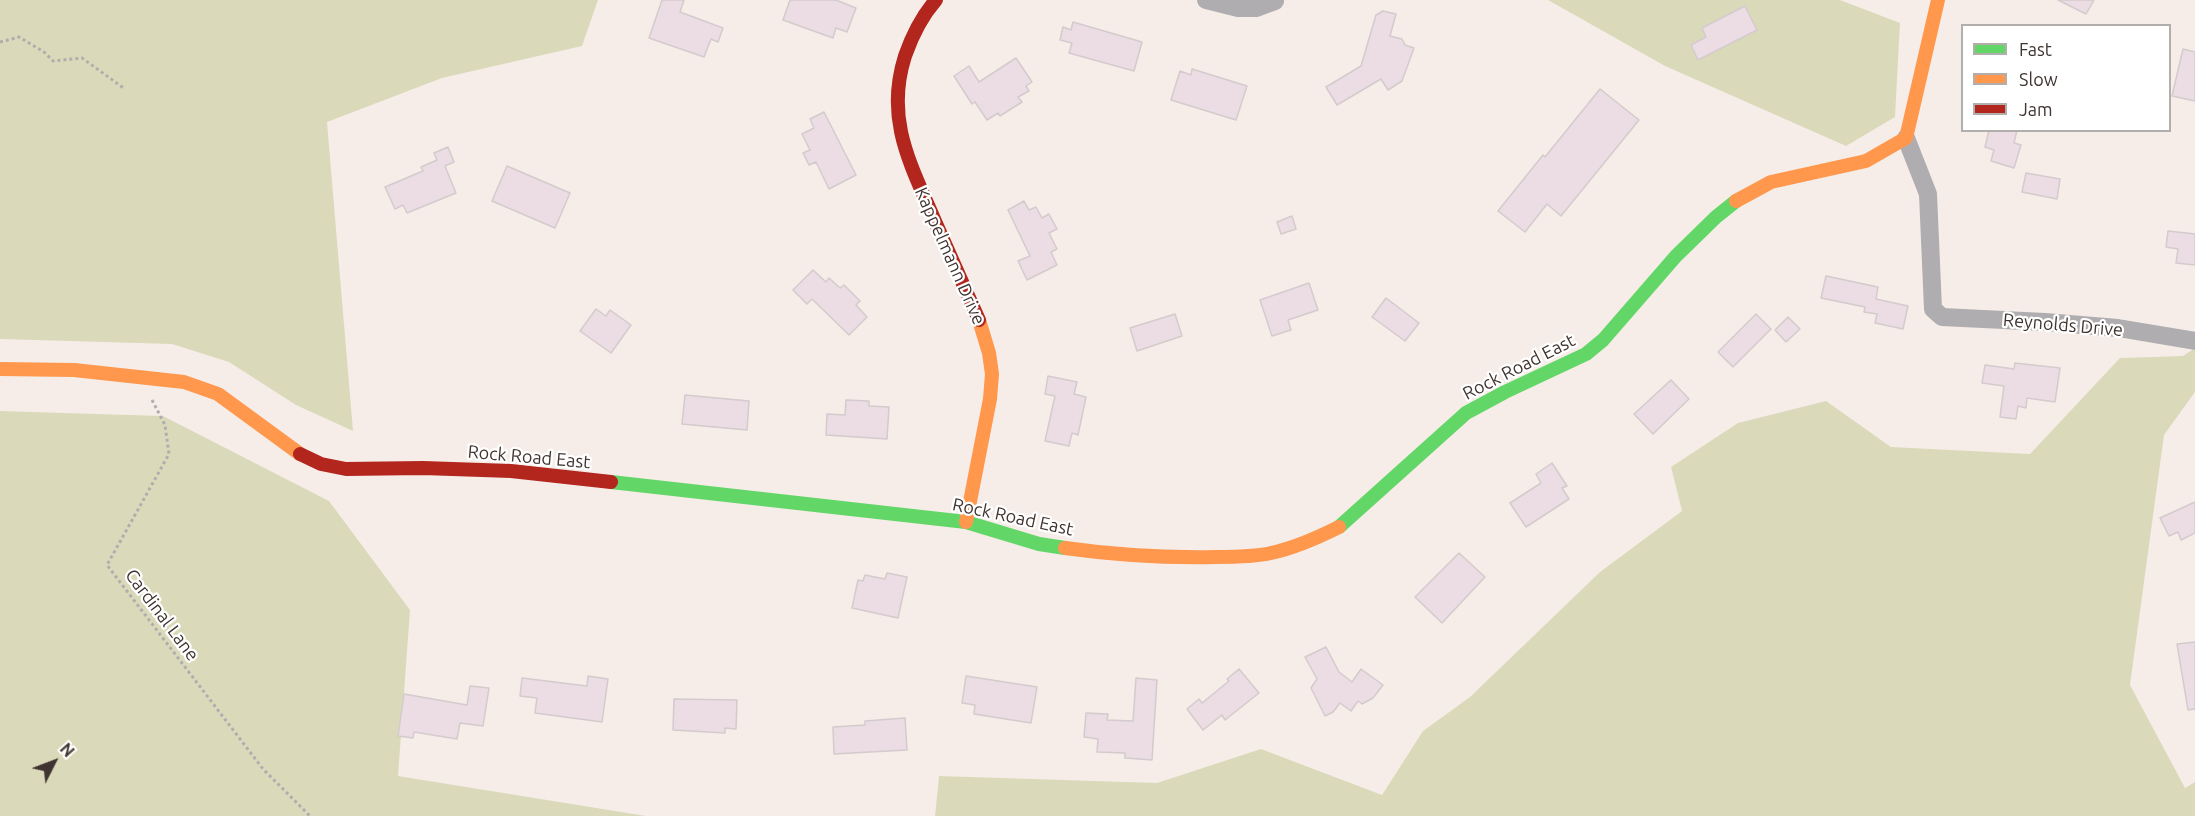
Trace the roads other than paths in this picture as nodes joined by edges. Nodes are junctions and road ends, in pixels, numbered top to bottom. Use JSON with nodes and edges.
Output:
{"nodes":[{"id":1,"x":935,"y":0,"type":"edge"},
{"id":2,"x":1206,"y":0,"type":"edge"},
{"id":3,"x":1938,"y":0,"type":"edge"},
{"id":4,"x":1275,"y":1,"type":"edge"},
{"id":5,"x":1906,"y":138,"type":"junction"},
{"id":6,"x":2195,"y":341,"type":"edge"},
{"id":7,"x":0,"y":369,"type":"edge"},
{"id":8,"x":966,"y":522,"type":"junction"}],
"edges":[{"from":1,"to":8,"type":"street","name":"Kappelmann Drive"},
{"from":2,"to":4,"type":"street"},
{"from":3,"to":5,"type":"street"},
{"from":5,"to":6,"type":"street","name":"Reynolds Drive"},
{"from":5,"to":8,"type":"street","name":"Rock Road East"},
{"from":7,"to":8,"type":"street","name":"Rock Road East"}]}
